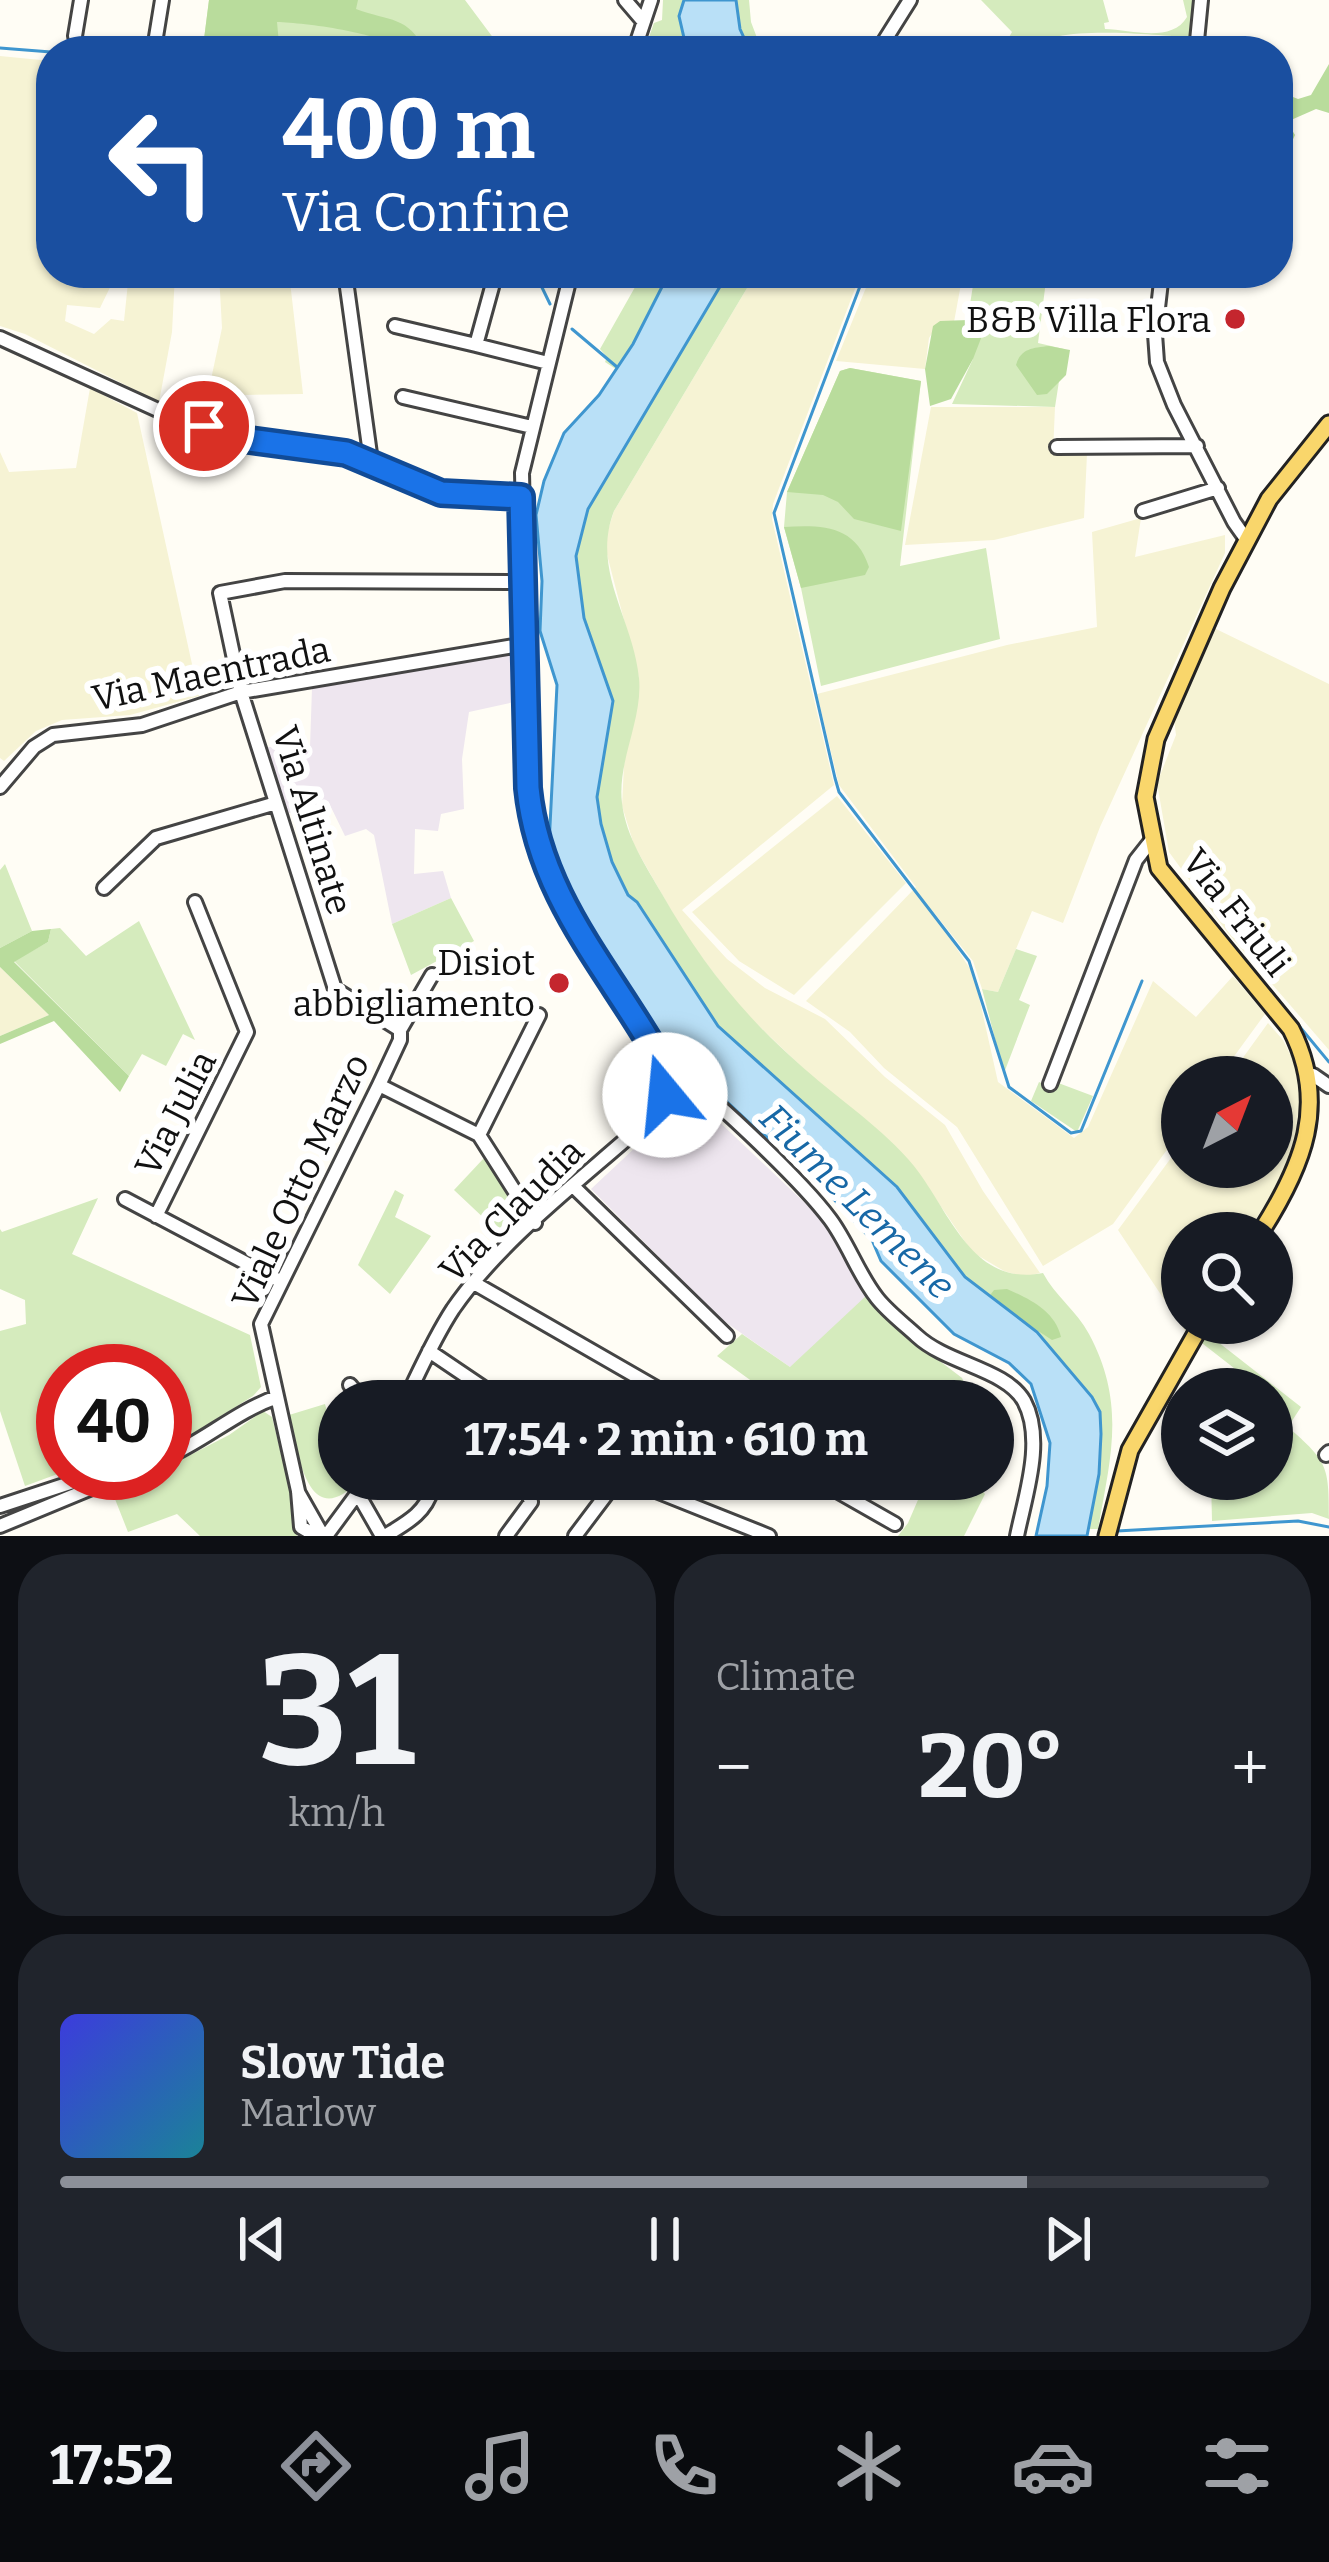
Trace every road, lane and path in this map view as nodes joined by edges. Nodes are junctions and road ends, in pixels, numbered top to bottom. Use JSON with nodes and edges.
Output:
{"nodes":[{"id":1,"x":81,"y":0,"type":"edge"},
{"id":2,"x":162,"y":0,"type":"edge"},
{"id":3,"x":625,"y":0,"type":"edge"},
{"id":4,"x":651,"y":0,"type":"edge"},
{"id":5,"x":910,"y":0,"type":"edge"},
{"id":6,"x":1201,"y":0,"type":"edge"},
{"id":7,"x":643,"y":21,"type":"junction"},
{"id":8,"x":75,"y":36,"type":"dead end"},
{"id":9,"x":156,"y":36,"type":"edge"},
{"id":10,"x":638,"y":36,"type":"edge"},
{"id":11,"x":887,"y":36,"type":"edge"},
{"id":12,"x":1197,"y":36,"type":"edge"},
{"id":13,"x":347,"y":288,"type":"edge"},
{"id":14,"x":492,"y":288,"type":"edge"},
{"id":15,"x":567,"y":288,"type":"edge"},
{"id":16,"x":1160,"y":288,"type":"edge"},
{"id":17,"x":395,"y":326,"type":"dead end"},
{"id":18,"x":0,"y":338,"type":"edge"},
{"id":19,"x":476,"y":346,"type":"junction"},
{"id":20,"x":548,"y":363,"type":"junction"},
{"id":21,"x":404,"y":397,"type":"dead end"},
{"id":22,"x":1329,"y":424,"type":"edge"},
{"id":23,"x":532,"y":427,"type":"junction"},
{"id":24,"x":1197,"y":446,"type":"junction"},
{"id":25,"x":1057,"y":447,"type":"dead end"},
{"id":26,"x":371,"y":461,"type":"junction"},
{"id":27,"x":1218,"y":488,"type":"junction"},
{"id":28,"x":521,"y":497,"type":"junction"},
{"id":29,"x":1144,"y":511,"type":"dead end"},
{"id":30,"x":1246,"y":539,"type":"junction"},
{"id":31,"x":525,"y":582,"type":"junction"},
{"id":32,"x":526,"y":644,"type":"junction"},
{"id":33,"x":242,"y":692,"type":"junction"},
{"id":34,"x":0,"y":787,"type":"edge"},
{"id":35,"x":276,"y":803,"type":"junction"},
{"id":36,"x":1151,"y":842,"type":"junction"},
{"id":37,"x":104,"y":888,"type":"dead end"},
{"id":38,"x":195,"y":902,"type":"dead end"},
{"id":39,"x":433,"y":975,"type":"dead end"},
{"id":40,"x":539,"y":1015,"type":"dead end"},
{"id":41,"x":400,"y":1030,"type":"junction"},
{"id":42,"x":662,"y":1063,"type":"junction"},
{"id":43,"x":1313,"y":1075,"type":"junction"},
{"id":44,"x":1050,"y":1084,"type":"dead end"},
{"id":45,"x":379,"y":1085,"type":"junction"},
{"id":46,"x":1329,"y":1086,"type":"edge"},
{"id":47,"x":479,"y":1135,"type":"junction"},
{"id":48,"x":574,"y":1187,"type":"junction"},
{"id":49,"x":124,"y":1198,"type":"dead end"},
{"id":50,"x":1272,"y":1212,"type":"edge"},
{"id":51,"x":156,"y":1216,"type":"junction"},
{"id":52,"x":535,"y":1223,"type":"junction"},
{"id":53,"x":280,"y":1281,"type":"junction"},
{"id":54,"x":474,"y":1283,"type":"junction"},
{"id":55,"x":727,"y":1336,"type":"dead end"},
{"id":56,"x":1190,"y":1344,"type":"edge"},
{"id":57,"x":429,"y":1351,"type":"junction"},
{"id":58,"x":415,"y":1380,"type":"edge"},
{"id":59,"x":472,"y":1380,"type":"edge"},
{"id":60,"x":643,"y":1380,"type":"edge"},
{"id":61,"x":277,"y":1396,"type":"junction"},
{"id":62,"x":192,"y":1446,"type":"edge"},
{"id":63,"x":298,"y":1491,"type":"junction"},
{"id":64,"x":36,"y":1494,"type":"edge"},
{"id":65,"x":63,"y":1500,"type":"edge"},
{"id":66,"x":354,"y":1500,"type":"edge"},
{"id":67,"x":362,"y":1500,"type":"edge"},
{"id":68,"x":428,"y":1500,"type":"edge"},
{"id":69,"x":530,"y":1500,"type":"edge"},
{"id":70,"x":605,"y":1500,"type":"edge"},
{"id":71,"x":677,"y":1500,"type":"edge"},
{"id":72,"x":853,"y":1500,"type":"edge"},
{"id":73,"x":0,"y":1506,"type":"edge"},
{"id":74,"x":347,"y":1511,"type":"junction"},
{"id":75,"x":312,"y":1512,"type":"junction"},
{"id":76,"x":895,"y":1524,"type":"dead end"},
{"id":77,"x":0,"y":1526,"type":"edge"},
{"id":78,"x":301,"y":1531,"type":"edge"},
{"id":79,"x":1107,"y":1533,"type":"edge"},
{"id":80,"x":322,"y":1536,"type":"edge"},
{"id":81,"x":384,"y":1536,"type":"edge"},
{"id":82,"x":506,"y":1536,"type":"edge"},
{"id":83,"x":575,"y":1536,"type":"edge"},
{"id":84,"x":770,"y":1536,"type":"edge"},
{"id":85,"x":1017,"y":1536,"type":"edge"}],
"edges":[{"from":1,"to":8,"type":"street"},
{"from":2,"to":9,"type":"street"},
{"from":3,"to":7,"type":"street"},
{"from":4,"to":7,"type":"street"},
{"from":5,"to":11,"type":"street"},
{"from":6,"to":12,"type":"street"},
{"from":7,"to":10,"type":"street"},
{"from":13,"to":26,"type":"street"},
{"from":14,"to":19,"type":"street"},
{"from":15,"to":20,"type":"street"},
{"from":16,"to":24,"type":"street"},
{"from":17,"to":19,"type":"street"},
{"from":18,"to":26,"type":"street"},
{"from":19,"to":20,"type":"street"},
{"from":20,"to":23,"type":"street"},
{"from":21,"to":23,"type":"street"},
{"from":22,"to":30,"type":"main road","name":"Via Friuli"},
{"from":23,"to":28,"type":"street"},
{"from":24,"to":25,"type":"street"},
{"from":24,"to":27,"type":"street"},
{"from":26,"to":28,"type":"street"},
{"from":27,"to":29,"type":"street"},
{"from":27,"to":30,"type":"street"},
{"from":28,"to":31,"type":"street"},
{"from":30,"to":36,"type":"main road","name":"Via Friuli"},
{"from":31,"to":32,"type":"street"},
{"from":31,"to":33,"type":"street","name":"Via Altinate"},
{"from":32,"to":33,"type":"street","name":"Via Maentrada"},
{"from":32,"to":42,"type":"street"},
{"from":33,"to":34,"type":"street","name":"Via Maentrada"},
{"from":33,"to":35,"type":"street","name":"Via Altinate"},
{"from":35,"to":37,"type":"street"},
{"from":35,"to":41,"type":"street","name":"Via Altinate"},
{"from":36,"to":43,"type":"main road","name":"Via Friuli"},
{"from":36,"to":44,"type":"street"},
{"from":38,"to":51,"type":"street","name":"Via Julia"},
{"from":39,"to":41,"type":"street","name":"Viale Otto Marzo"},
{"from":40,"to":47,"type":"street"},
{"from":41,"to":45,"type":"street","name":"Viale Otto Marzo"},
{"from":42,"to":48,"type":"street","name":"Via Claudia"},
{"from":42,"to":85,"type":"street"},
{"from":43,"to":46,"type":"street"},
{"from":43,"to":50,"type":"main road","name":"Via Friuli"},
{"from":45,"to":47,"type":"street"},
{"from":45,"to":53,"type":"street","name":"Viale Otto Marzo"},
{"from":47,"to":52,"type":"street"},
{"from":48,"to":52,"type":"street","name":"Via Claudia"},
{"from":48,"to":55,"type":"street"},
{"from":49,"to":51,"type":"street","name":"Via Julia"},
{"from":51,"to":53,"type":"street","name":"Via Julia"},
{"from":52,"to":54,"type":"street","name":"Via Claudia"},
{"from":53,"to":61,"type":"street","name":"Viale Otto Marzo"},
{"from":54,"to":57,"type":"street","name":"Via Claudia"},
{"from":54,"to":60,"type":"street"},
{"from":56,"to":79,"type":"main road"},
{"from":57,"to":58,"type":"street","name":"Via Claudia"},
{"from":57,"to":59,"type":"street"},
{"from":61,"to":62,"type":"street"},
{"from":61,"to":63,"type":"street","name":"Viale Otto Marzo"},
{"from":63,"to":75,"type":"street","name":"Viale Otto Marzo"},
{"from":63,"to":78,"type":"street","name":"Viale Otto Marzo"},
{"from":64,"to":73,"type":"street"},
{"from":65,"to":77,"type":"street"},
{"from":66,"to":74,"type":"street"},
{"from":67,"to":81,"type":"street"},
{"from":68,"to":81,"type":"street"},
{"from":69,"to":82,"type":"street"},
{"from":70,"to":83,"type":"street"},
{"from":71,"to":84,"type":"street"},
{"from":72,"to":76,"type":"street"},
{"from":74,"to":75,"type":"street"},
{"from":74,"to":80,"type":"street"},
{"from":75,"to":80,"type":"street","name":"Viale Otto Marzo"},
{"from":78,"to":80,"type":"street","name":"Viale Otto Marzo"}]}
